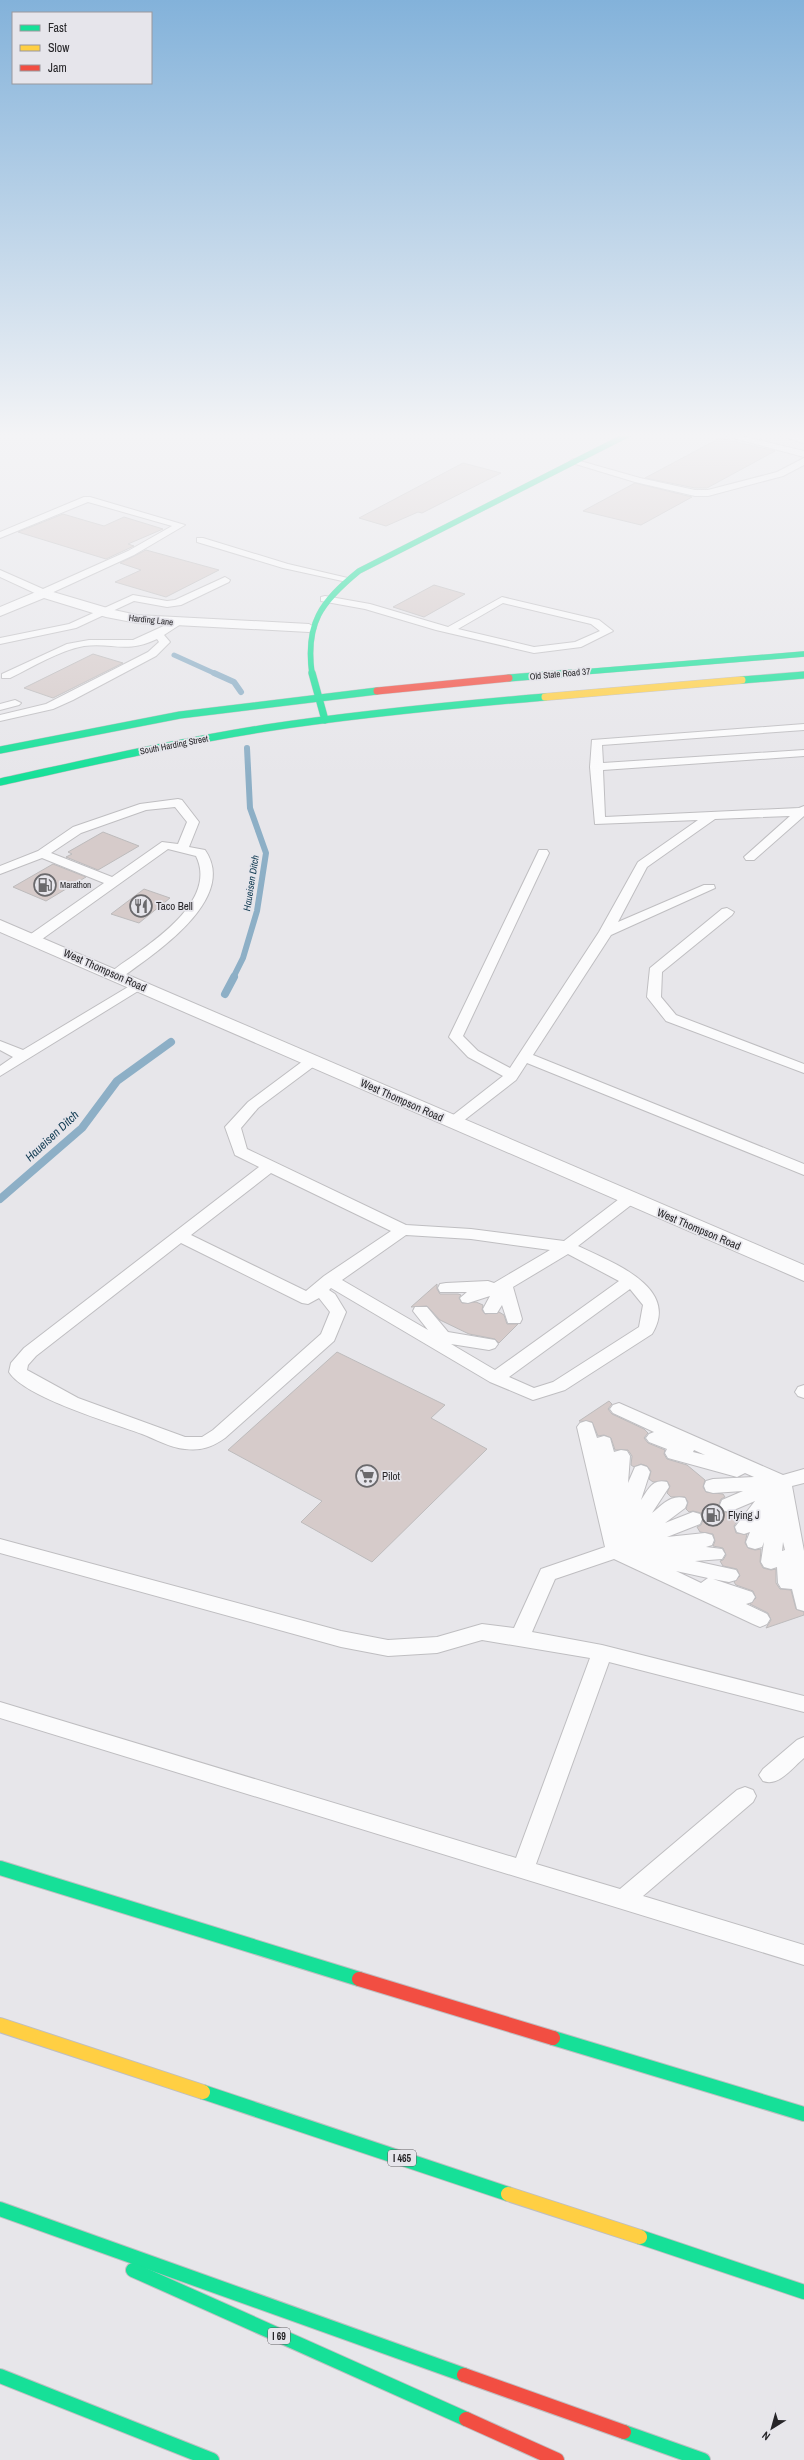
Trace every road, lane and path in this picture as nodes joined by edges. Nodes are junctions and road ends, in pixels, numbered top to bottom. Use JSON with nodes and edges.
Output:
{"nodes":[{"id":1,"x":140,"y":548,"type":"edge"},
{"id":2,"x":226,"y":548,"type":"edge"},
{"id":3,"x":407,"y":548,"type":"edge"},
{"id":4,"x":0,"y":573,"type":"edge"},
{"id":5,"x":347,"y":579,"type":"junction"},
{"id":6,"x":225,"y":580,"type":"dead end"},
{"id":7,"x":43,"y":593,"type":"junction"},
{"id":8,"x":325,"y":599,"type":"junction"},
{"id":9,"x":0,"y":612,"type":"edge"},
{"id":10,"x":104,"y":612,"type":"junction"},
{"id":11,"x":179,"y":622,"type":"junction"},
{"id":12,"x":309,"y":628,"type":"junction"},
{"id":13,"x":449,"y":630,"type":"junction"},
{"id":14,"x":158,"y":634,"type":"junction"},
{"id":15,"x":0,"y":641,"type":"edge"},
{"id":16,"x":804,"y":654,"type":"edge"},
{"id":17,"x":804,"y":675,"type":"edge"},
{"id":18,"x":6,"y":676,"type":"dead end"},
{"id":19,"x":317,"y":698,"type":"junction"},
{"id":20,"x":15,"y":703,"type":"dead end"},
{"id":21,"x":0,"y":707,"type":"edge"},
{"id":22,"x":0,"y":718,"type":"edge"},
{"id":23,"x":325,"y":720,"type":"junction"},
{"id":24,"x":804,"y":727,"type":"edge"},
{"id":25,"x":0,"y":750,"type":"edge"},
{"id":26,"x":804,"y":753,"type":"edge"},
{"id":27,"x":596,"y":767,"type":"junction"},
{"id":28,"x":0,"y":782,"type":"edge"},
{"id":29,"x":803,"y":811,"type":"edge"},
{"id":30,"x":712,"y":816,"type":"junction"},
{"id":31,"x":183,"y":847,"type":"junction"},
{"id":32,"x":543,"y":853,"type":"dead end"},
{"id":33,"x":42,"y":854,"type":"junction"},
{"id":34,"x":750,"y":856,"type":"dead end"},
{"id":35,"x":0,"y":870,"type":"edge"},
{"id":36,"x":113,"y":882,"type":"junction"},
{"id":37,"x":709,"y":888,"type":"dead end"},
{"id":38,"x":727,"y":912,"type":"dead end"},
{"id":39,"x":0,"y":924,"type":"edge"},
{"id":40,"x":606,"y":932,"type":"junction"},
{"id":41,"x":33,"y":939,"type":"junction"},
{"id":42,"x":116,"y":975,"type":"junction"},
{"id":43,"x":138,"y":985,"type":"junction"},
{"id":44,"x":0,"y":1045,"type":"edge"},
{"id":45,"x":24,"y":1056,"type":"junction"},
{"id":46,"x":525,"y":1057,"type":"junction"},
{"id":47,"x":312,"y":1060,"type":"junction"},
{"id":48,"x":804,"y":1069,"type":"edge"},
{"id":49,"x":0,"y":1072,"type":"edge"},
{"id":50,"x":513,"y":1075,"type":"junction"},
{"id":51,"x":453,"y":1122,"type":"junction"},
{"id":52,"x":270,"y":1166,"type":"junction"},
{"id":53,"x":804,"y":1170,"type":"edge"},
{"id":54,"x":629,"y":1199,"type":"junction"},
{"id":55,"x":403,"y":1230,"type":"junction"},
{"id":56,"x":180,"y":1236,"type":"junction"},
{"id":57,"x":568,"y":1247,"type":"junction"},
{"id":58,"x":804,"y":1274,"type":"edge"},
{"id":59,"x":631,"y":1281,"type":"junction"},
{"id":60,"x":324,"y":1285,"type":"junction"},
{"id":61,"x":504,"y":1285,"type":"junction"},
{"id":62,"x":446,"y":1288,"type":"dead end"},
{"id":63,"x":468,"y":1298,"type":"dead end"},
{"id":64,"x":491,"y":1309,"type":"dead end"},
{"id":65,"x":421,"y":1311,"type":"dead end"},
{"id":66,"x":514,"y":1319,"type":"dead end"},
{"id":67,"x":467,"y":1333,"type":"dead end"},
{"id":68,"x":440,"y":1334,"type":"junction"},
{"id":69,"x":489,"y":1344,"type":"dead end"},
{"id":70,"x":496,"y":1378,"type":"junction"},
{"id":71,"x":619,"y":1408,"type":"dead end"},
{"id":72,"x":636,"y":1422,"type":"dead end"},
{"id":73,"x":586,"y":1427,"type":"dead end"},
{"id":74,"x":655,"y":1438,"type":"dead end"},
{"id":75,"x":604,"y":1442,"type":"dead end"},
{"id":76,"x":674,"y":1453,"type":"dead end"},
{"id":77,"x":621,"y":1456,"type":"dead end"},
{"id":78,"x":692,"y":1469,"type":"dead end"},
{"id":79,"x":641,"y":1472,"type":"dead end"},
{"id":80,"x":804,"y":1476,"type":"edge"},
{"id":81,"x":782,"y":1482,"type":"junction"},
{"id":82,"x":713,"y":1486,"type":"dead end"},
{"id":83,"x":660,"y":1487,"type":"dead end"},
{"id":84,"x":678,"y":1502,"type":"dead end"},
{"id":85,"x":730,"y":1505,"type":"dead end"},
{"id":86,"x":693,"y":1519,"type":"dead end"},
{"id":87,"x":744,"y":1527,"type":"dead end"},
{"id":88,"x":755,"y":1542,"type":"dead end"},
{"id":89,"x":0,"y":1546,"type":"edge"},
{"id":90,"x":710,"y":1547,"type":"dead end"},
{"id":91,"x":615,"y":1551,"type":"junction"},
{"id":92,"x":771,"y":1562,"type":"dead end"},
{"id":93,"x":728,"y":1575,"type":"dead end"},
{"id":94,"x":788,"y":1583,"type":"dead end"},
{"id":95,"x":745,"y":1598,"type":"dead end"},
{"id":96,"x":804,"y":1604,"type":"edge"},
{"id":97,"x":760,"y":1618,"type":"dead end"},
{"id":98,"x":520,"y":1637,"type":"junction"},
{"id":99,"x":602,"y":1654,"type":"junction"},
{"id":100,"x":804,"y":1704,"type":"edge"},
{"id":101,"x":0,"y":1710,"type":"edge"},
{"id":102,"x":804,"y":1746,"type":"edge"},
{"id":103,"x":770,"y":1775,"type":"dead end"},
{"id":104,"x":745,"y":1796,"type":"dead end"},
{"id":105,"x":0,"y":1868,"type":"edge"},
{"id":106,"x":523,"y":1869,"type":"junction"},
{"id":107,"x":623,"y":1900,"type":"junction"},
{"id":108,"x":804,"y":1955,"type":"edge"},
{"id":109,"x":0,"y":2025,"type":"edge"},
{"id":110,"x":804,"y":2114,"type":"edge"},
{"id":111,"x":0,"y":2210,"type":"edge"},
{"id":112,"x":94,"y":2253,"type":"dead end"},
{"id":113,"x":123,"y":2266,"type":"dead end"},
{"id":114,"x":804,"y":2292,"type":"edge"},
{"id":115,"x":0,"y":2376,"type":"edge"},
{"id":116,"x":212,"y":2460,"type":"edge"},
{"id":117,"x":557,"y":2460,"type":"edge"},
{"id":118,"x":703,"y":2460,"type":"edge"}],
"edges":[{"from":1,"to":7,"type":"lane"},
{"from":2,"to":5,"type":"lane"},
{"from":3,"to":5,"type":"main road"},
{"from":4,"to":7,"type":"lane"},
{"from":5,"to":8,"type":"main road"},
{"from":6,"to":10,"type":"lane"},
{"from":7,"to":9,"type":"street"},
{"from":7,"to":10,"type":"street","name":"Harding Lane"},
{"from":8,"to":12,"type":"main road"},
{"from":8,"to":13,"type":"lane"},
{"from":10,"to":11,"type":"street","name":"Harding Lane"},
{"from":10,"to":15,"type":"lane"},
{"from":11,"to":12,"type":"street","name":"Harding Lane"},
{"from":11,"to":14,"type":"lane"},
{"from":12,"to":19,"type":"main road"},
{"from":13,"to":13,"type":"lane"},
{"from":14,"to":18,"type":"lane"},
{"from":14,"to":22,"type":"lane"},
{"from":16,"to":19,"type":"main road","name":"Old State Road 37"},
{"from":17,"to":23,"type":"main road","name":"Old State Road 37"},
{"from":19,"to":23,"type":"main road"},
{"from":19,"to":25,"type":"main road"},
{"from":20,"to":21,"type":"lane"},
{"from":23,"to":28,"type":"main road","name":"South Harding Street"},
{"from":24,"to":27,"type":"lane"},
{"from":26,"to":27,"type":"lane"},
{"from":27,"to":30,"type":"lane"},
{"from":29,"to":30,"type":"lane"},
{"from":29,"to":34,"type":"lane"},
{"from":30,"to":40,"type":"lane"},
{"from":31,"to":33,"type":"lane"},
{"from":31,"to":36,"type":"lane"},
{"from":31,"to":42,"type":"lane"},
{"from":32,"to":50,"type":"lane"},
{"from":33,"to":35,"type":"lane"},
{"from":33,"to":36,"type":"lane"},
{"from":36,"to":41,"type":"lane"},
{"from":37,"to":40,"type":"lane"},
{"from":38,"to":48,"type":"lane"},
{"from":39,"to":41,"type":"street","name":"West Thompson Road"},
{"from":40,"to":46,"type":"lane"},
{"from":41,"to":42,"type":"street","name":"West Thompson Road"},
{"from":42,"to":43,"type":"street","name":"West Thompson Road"},
{"from":43,"to":45,"type":"lane"},
{"from":43,"to":47,"type":"street","name":"West Thompson Road"},
{"from":44,"to":45,"type":"lane"},
{"from":45,"to":49,"type":"lane"},
{"from":46,"to":50,"type":"lane"},
{"from":46,"to":53,"type":"lane"},
{"from":47,"to":51,"type":"street","name":"West Thompson Road"},
{"from":47,"to":52,"type":"lane"},
{"from":50,"to":51,"type":"lane"},
{"from":51,"to":54,"type":"street","name":"West Thompson Road"},
{"from":52,"to":55,"type":"lane"},
{"from":52,"to":56,"type":"lane"},
{"from":54,"to":57,"type":"lane"},
{"from":54,"to":58,"type":"street","name":"West Thompson Road"},
{"from":55,"to":57,"type":"lane"},
{"from":55,"to":60,"type":"lane"},
{"from":56,"to":60,"type":"lane"},
{"from":56,"to":60,"type":"lane"},
{"from":57,"to":59,"type":"lane"},
{"from":57,"to":61,"type":"lane"},
{"from":59,"to":70,"type":"lane"},
{"from":59,"to":70,"type":"lane"},
{"from":60,"to":68,"type":"lane"},
{"from":61,"to":62,"type":"lane"},
{"from":61,"to":63,"type":"lane"},
{"from":61,"to":64,"type":"lane"},
{"from":61,"to":66,"type":"lane"},
{"from":65,"to":68,"type":"lane"},
{"from":67,"to":68,"type":"lane"},
{"from":68,"to":69,"type":"lane"},
{"from":68,"to":70,"type":"lane"},
{"from":71,"to":81,"type":"lane"},
{"from":72,"to":81,"type":"lane"},
{"from":73,"to":91,"type":"lane"},
{"from":74,"to":81,"type":"lane"},
{"from":75,"to":91,"type":"lane"},
{"from":76,"to":81,"type":"lane"},
{"from":77,"to":91,"type":"lane"},
{"from":78,"to":81,"type":"lane"},
{"from":79,"to":91,"type":"lane"},
{"from":80,"to":81,"type":"lane"},
{"from":81,"to":82,"type":"lane"},
{"from":81,"to":85,"type":"lane"},
{"from":81,"to":87,"type":"lane"},
{"from":81,"to":88,"type":"lane"},
{"from":81,"to":92,"type":"lane"},
{"from":81,"to":94,"type":"lane"},
{"from":81,"to":96,"type":"lane"},
{"from":83,"to":91,"type":"lane"},
{"from":84,"to":91,"type":"lane"},
{"from":86,"to":91,"type":"lane"},
{"from":89,"to":98,"type":"lane"},
{"from":90,"to":91,"type":"lane"},
{"from":91,"to":93,"type":"lane"},
{"from":91,"to":95,"type":"lane"},
{"from":91,"to":97,"type":"lane"},
{"from":91,"to":98,"type":"lane"},
{"from":98,"to":99,"type":"lane"},
{"from":99,"to":100,"type":"lane"},
{"from":99,"to":106,"type":"lane"},
{"from":101,"to":106,"type":"lane"},
{"from":102,"to":103,"type":"lane"},
{"from":104,"to":107,"type":"lane"},
{"from":105,"to":110,"type":"main road"},
{"from":106,"to":107,"type":"lane"},
{"from":107,"to":108,"type":"lane"},
{"from":109,"to":114,"type":"main road","number":"I 465"},
{"from":111,"to":112,"type":"main road"},
{"from":111,"to":118,"type":"main road"},
{"from":113,"to":117,"type":"main road","number":"I 69"},
{"from":115,"to":116,"type":"main road"}]}
